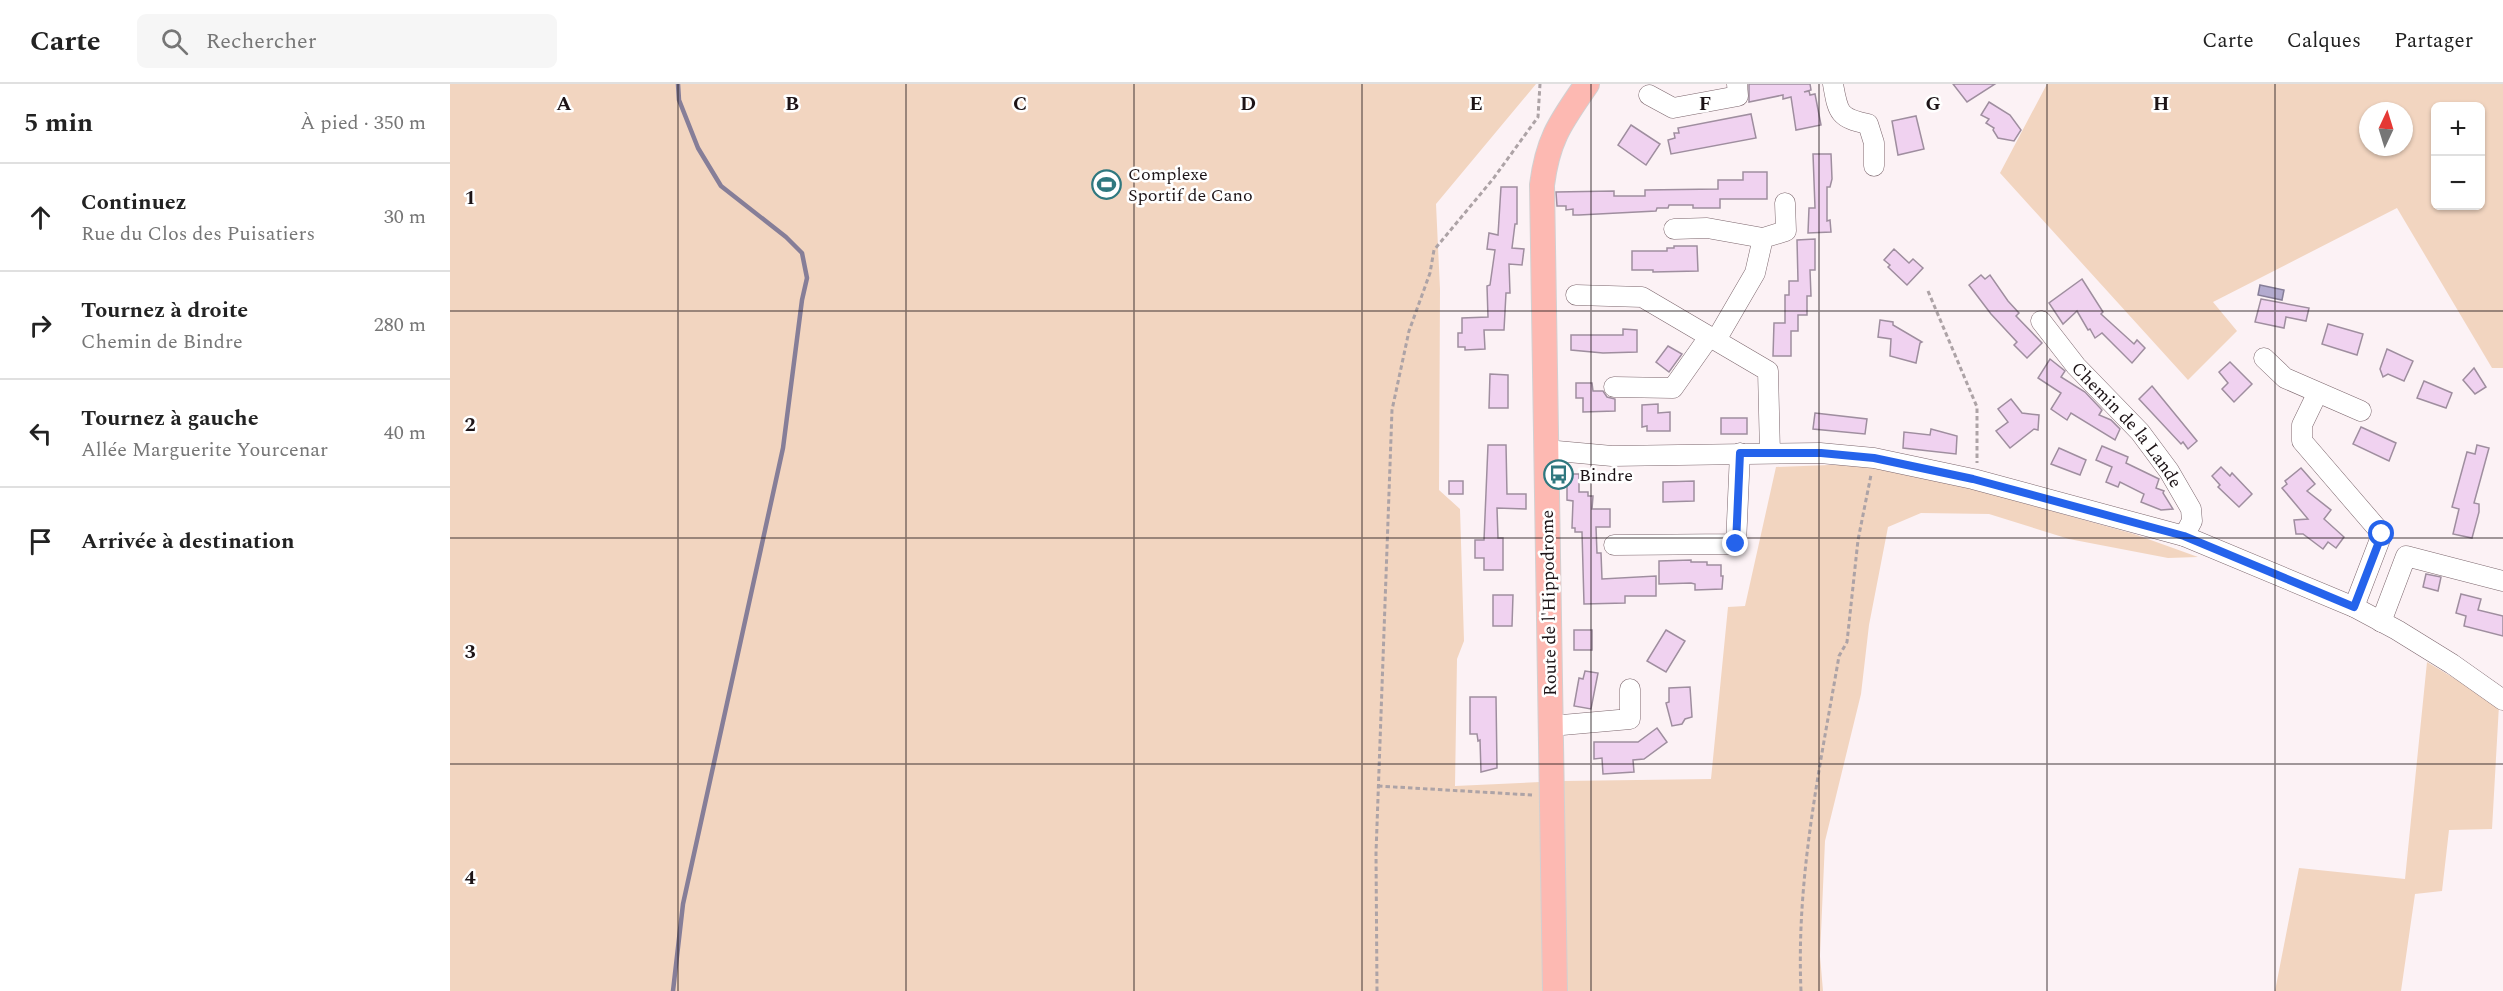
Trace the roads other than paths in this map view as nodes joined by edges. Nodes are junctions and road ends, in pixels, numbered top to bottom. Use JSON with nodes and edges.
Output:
{"nodes":[{"id":1,"x":1587,"y":84,"type":"edge"},
{"id":2,"x":1737,"y":84,"type":"edge"},
{"id":3,"x":1833,"y":84,"type":"edge"},
{"id":4,"x":1649,"y":96,"type":"dead end"},
{"id":5,"x":1874,"y":166,"type":"dead end"},
{"id":6,"x":1785,"y":203,"type":"dead end"},
{"id":7,"x":1674,"y":229,"type":"dead end"},
{"id":8,"x":1763,"y":238,"type":"junction"},
{"id":9,"x":1576,"y":295,"type":"dead end"},
{"id":10,"x":2041,"y":321,"type":"dead end"},
{"id":11,"x":1712,"y":338,"type":"junction"},
{"id":12,"x":2264,"y":358,"type":"dead end"},
{"id":13,"x":1614,"y":387,"type":"dead end"},
{"id":14,"x":2317,"y":394,"type":"junction"},
{"id":15,"x":2361,"y":411,"type":"dead end"},
{"id":16,"x":1546,"y":450,"type":"junction"},
{"id":17,"x":1740,"y":453,"type":"junction"},
{"id":18,"x":1770,"y":453,"type":"junction"},
{"id":19,"x":2184,"y":536,"type":"junction"},
{"id":20,"x":1614,"y":545,"type":"dead end"},
{"id":21,"x":2503,"y":581,"type":"edge"},
{"id":22,"x":2354,"y":607,"type":"junction"},
{"id":23,"x":2382,"y":622,"type":"junction"},
{"id":24,"x":1630,"y":689,"type":"dead end"},
{"id":25,"x":2503,"y":700,"type":"edge"},
{"id":26,"x":1551,"y":726,"type":"junction"},
{"id":27,"x":1555,"y":991,"type":"edge"}],
"edges":[{"from":1,"to":16,"type":"main road","name":"Route de l'Hippodrome"},
{"from":2,"to":4,"type":"street"},
{"from":3,"to":5,"type":"street"},
{"from":6,"to":8,"type":"street"},
{"from":7,"to":8,"type":"street"},
{"from":8,"to":11,"type":"street"},
{"from":9,"to":11,"type":"street"},
{"from":10,"to":19,"type":"street","name":"Chemin de la Lande"},
{"from":11,"to":13,"type":"street"},
{"from":11,"to":18,"type":"street"},
{"from":12,"to":14,"type":"street"},
{"from":14,"to":15,"type":"street"},
{"from":14,"to":22,"type":"street"},
{"from":16,"to":17,"type":"street"},
{"from":16,"to":26,"type":"main road","name":"Route de l'Hippodrome"},
{"from":17,"to":18,"type":"street"},
{"from":17,"to":20,"type":"street"},
{"from":18,"to":19,"type":"street"},
{"from":19,"to":22,"type":"street"},
{"from":21,"to":23,"type":"street"},
{"from":22,"to":23,"type":"street"},
{"from":23,"to":25,"type":"street"},
{"from":24,"to":26,"type":"street"},
{"from":26,"to":27,"type":"main road","name":"Route de l'Hippodrome"}]}
